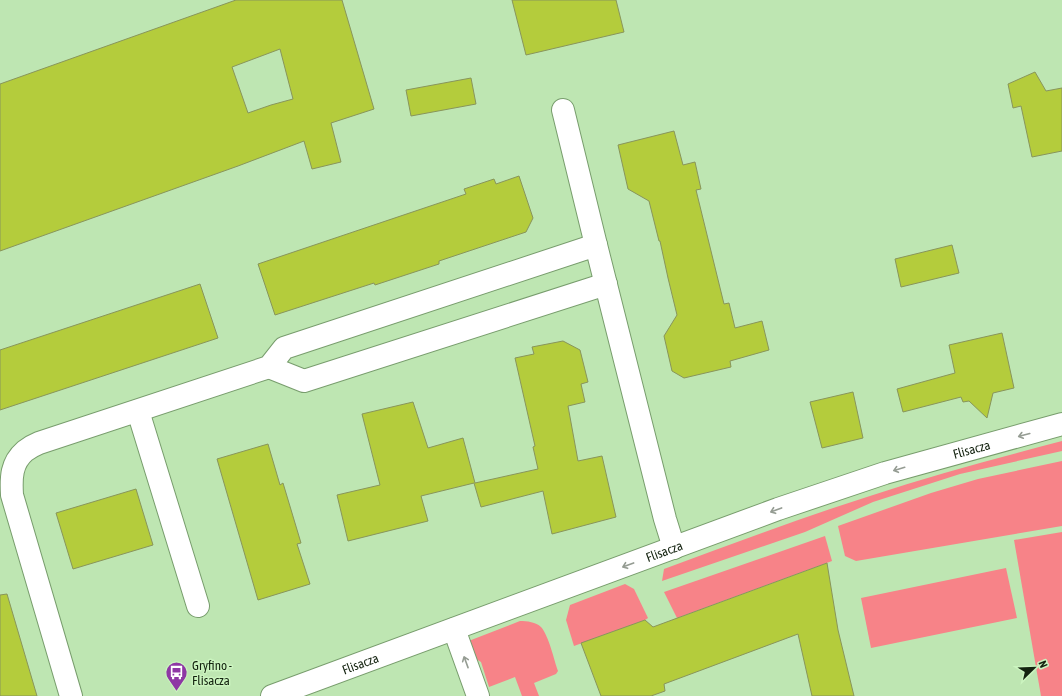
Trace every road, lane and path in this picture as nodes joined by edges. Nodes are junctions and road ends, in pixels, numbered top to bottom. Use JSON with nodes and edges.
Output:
{"nodes":[{"id":1,"x":563,"y":110,"type":"dead end"},
{"id":2,"x":596,"y":245,"type":"junction"},
{"id":3,"x":606,"y":284,"type":"junction"},
{"id":4,"x":269,"y":367,"type":"junction"},
{"id":5,"x":138,"y":411,"type":"junction"},
{"id":6,"x":1062,"y":424,"type":"edge"},
{"id":7,"x":674,"y":548,"type":"junction"},
{"id":8,"x":198,"y":606,"type":"dead end"},
{"id":9,"x":454,"y":629,"type":"junction"},
{"id":10,"x":71,"y":696,"type":"edge"},
{"id":11,"x":272,"y":696,"type":"edge"},
{"id":12,"x":478,"y":696,"type":"edge"}],
"edges":[{"from":1,"to":2,"type":"street"},
{"from":2,"to":3,"type":"street"},
{"from":2,"to":4,"type":"street"},
{"from":3,"to":4,"type":"street"},
{"from":3,"to":7,"type":"street"},
{"from":4,"to":5,"type":"street"},
{"from":5,"to":8,"type":"street"},
{"from":5,"to":10,"type":"street"},
{"from":6,"to":7,"type":"street","name":"Flisacza","one_way":true},
{"from":7,"to":9,"type":"street","name":"Flisacza","one_way":true},
{"from":9,"to":11,"type":"street","name":"Flisacza"},
{"from":12,"to":9,"type":"street","one_way":true}]}
